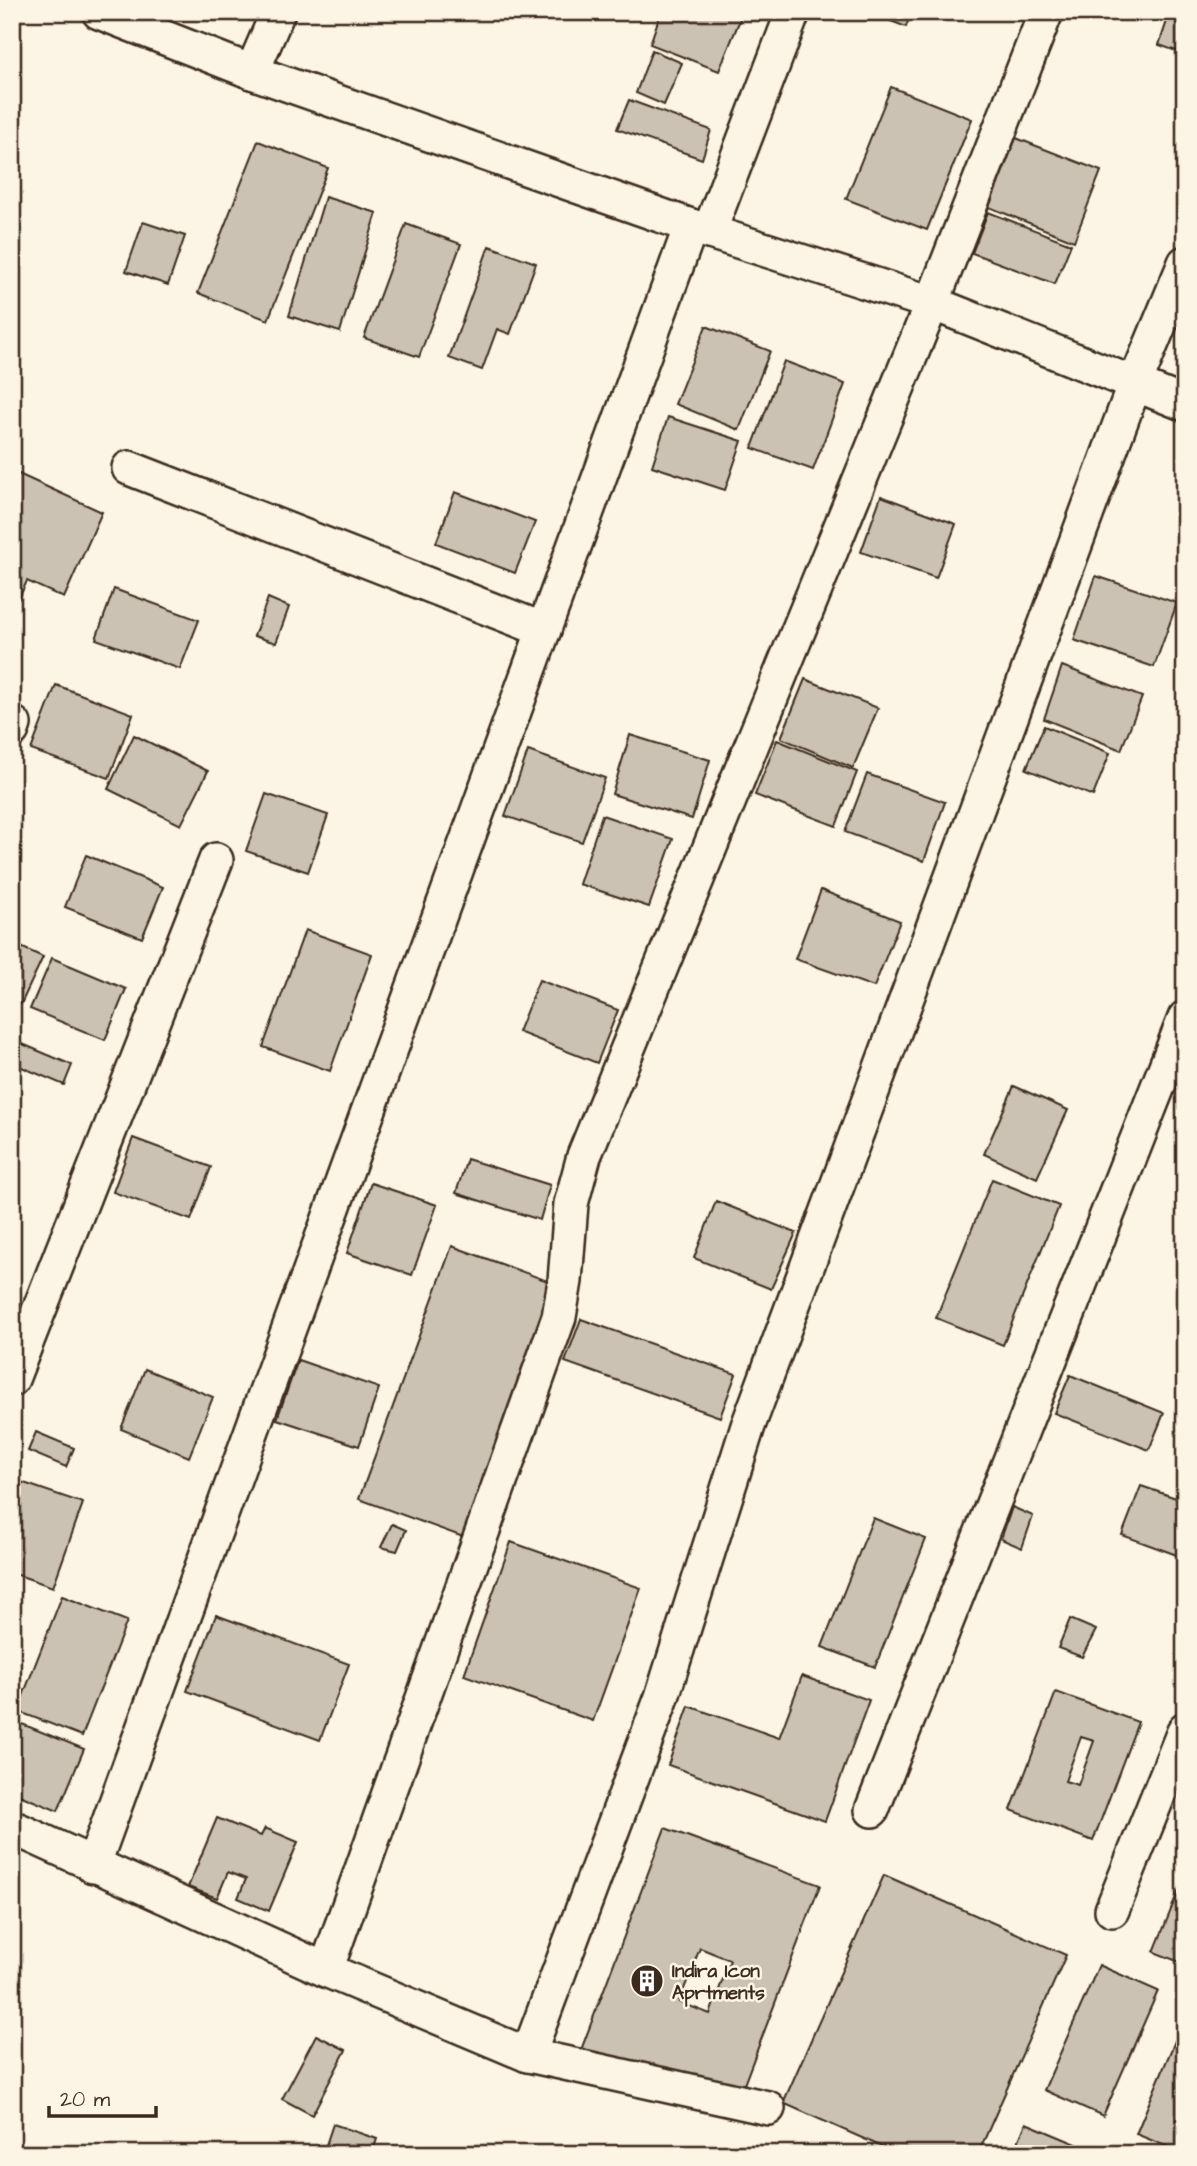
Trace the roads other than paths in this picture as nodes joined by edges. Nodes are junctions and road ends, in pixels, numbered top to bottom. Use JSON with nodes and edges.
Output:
{"nodes":[{"id":1,"x":99,"y":12,"type":"edge"},
{"id":2,"x":278,"y":12,"type":"edge"},
{"id":3,"x":793,"y":12,"type":"edge"},
{"id":4,"x":1046,"y":12,"type":"edge"},
{"id":5,"x":251,"y":72,"type":"junction"},
{"id":6,"x":700,"y":229,"type":"junction"},
{"id":7,"x":1185,"y":263,"type":"edge"},
{"id":8,"x":932,"y":303,"type":"junction"},
{"id":9,"x":1134,"y":386,"type":"junction"},
{"id":10,"x":1185,"y":404,"type":"edge"},
{"id":11,"x":129,"y":468,"type":"dead end"},
{"id":12,"x":544,"y":630,"type":"junction"},
{"id":13,"x":216,"y":860,"type":"dead end"},
{"id":14,"x":1185,"y":1018,"type":"edge"},
{"id":15,"x":12,"y":1379,"type":"edge"},
{"id":16,"x":1185,"y":1728,"type":"edge"},
{"id":17,"x":872,"y":1810,"type":"dead end"},
{"id":18,"x":12,"y":1828,"type":"edge"},
{"id":19,"x":93,"y":1866,"type":"junction"},
{"id":20,"x":1112,"y":1910,"type":"dead end"},
{"id":21,"x":326,"y":1970,"type":"junction"},
{"id":22,"x":528,"y":2055,"type":"junction"},
{"id":23,"x":768,"y":2108,"type":"dead end"}],
"edges":[{"from":1,"to":5,"type":"street"},
{"from":2,"to":5,"type":"street"},
{"from":3,"to":6,"type":"street"},
{"from":4,"to":8,"type":"street"},
{"from":5,"to":6,"type":"street"},
{"from":6,"to":8,"type":"street"},
{"from":6,"to":12,"type":"street"},
{"from":7,"to":9,"type":"street"},
{"from":8,"to":9,"type":"street"},
{"from":8,"to":21,"type":"street"},
{"from":9,"to":10,"type":"street"},
{"from":9,"to":22,"type":"street"},
{"from":11,"to":12,"type":"street"},
{"from":12,"to":19,"type":"street"},
{"from":13,"to":15,"type":"street"},
{"from":14,"to":17,"type":"street"},
{"from":16,"to":20,"type":"street"},
{"from":18,"to":19,"type":"street"},
{"from":19,"to":21,"type":"street"},
{"from":21,"to":22,"type":"street"},
{"from":22,"to":23,"type":"street"}]}
